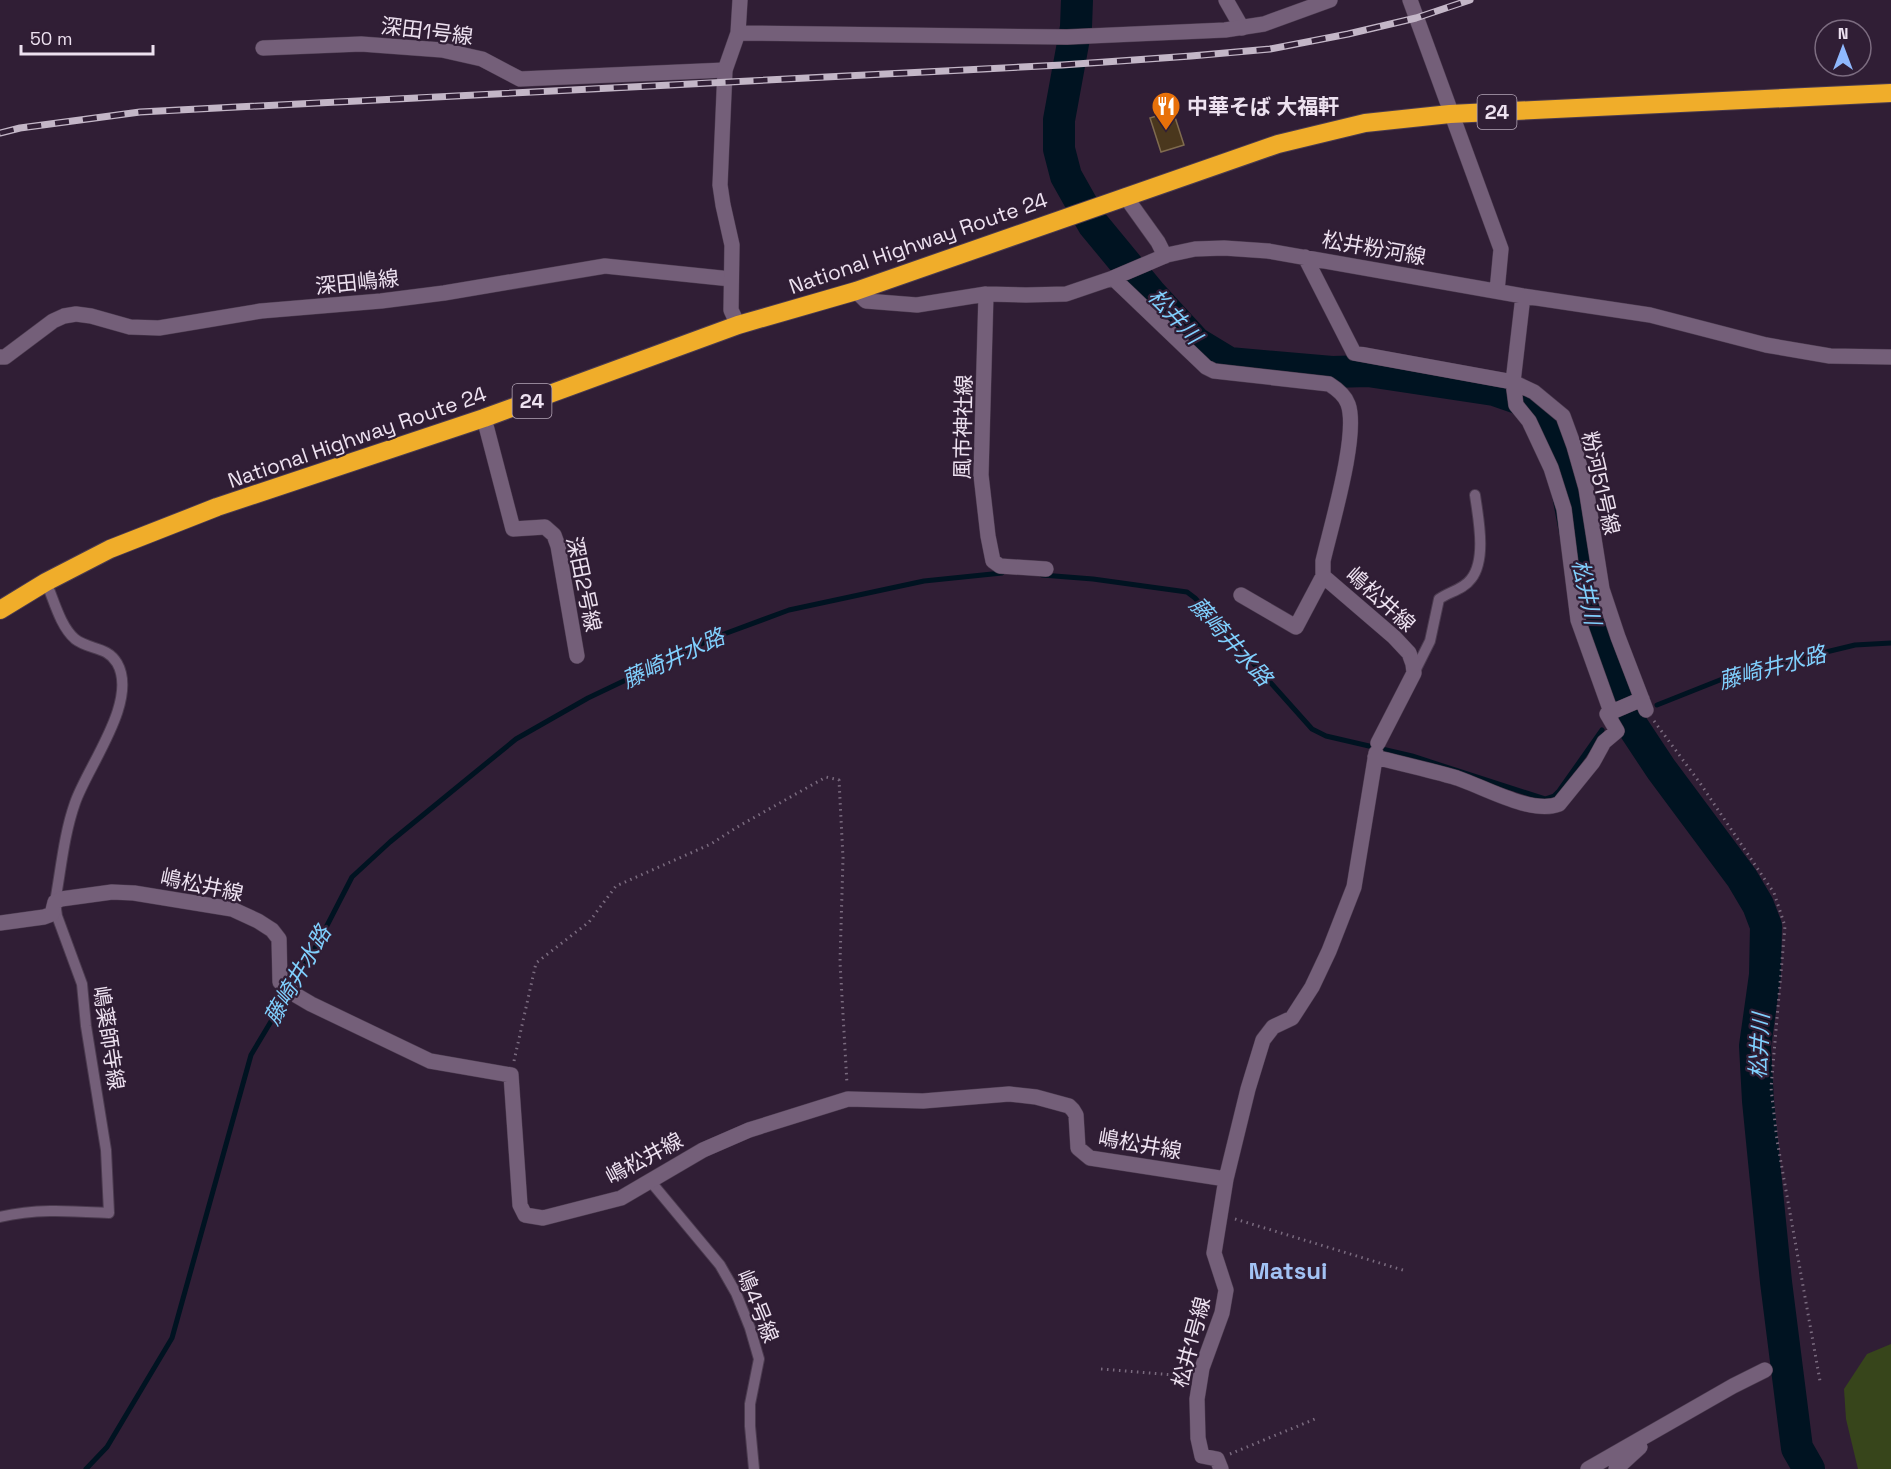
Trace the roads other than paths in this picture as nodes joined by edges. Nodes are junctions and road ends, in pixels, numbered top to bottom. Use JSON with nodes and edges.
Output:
{"nodes":[{"id":1,"x":740,"y":0,"type":"edge"},
{"id":2,"x":1226,"y":0,"type":"edge"},
{"id":3,"x":1330,"y":0,"type":"edge"},
{"id":4,"x":1410,"y":0,"type":"edge"},
{"id":5,"x":1242,"y":28,"type":"junction"},
{"id":6,"x":738,"y":33,"type":"junction"},
{"id":7,"x":262,"y":48,"type":"dead end"},
{"id":8,"x":725,"y":70,"type":"junction"},
{"id":9,"x":1891,"y":93,"type":"edge"},
{"id":10,"x":1450,"y":114,"type":"junction"},
{"id":11,"x":1120,"y":198,"type":"junction"},
{"id":12,"x":1161,"y":257,"type":"junction"},
{"id":13,"x":1305,"y":257,"type":"junction"},
{"id":14,"x":1117,"y":276,"type":"junction"},
{"id":15,"x":731,"y":279,"type":"junction"},
{"id":16,"x":856,"y":291,"type":"junction"},
{"id":17,"x":1497,"y":291,"type":"junction"},
{"id":18,"x":986,"y":294,"type":"junction"},
{"id":19,"x":1523,"y":296,"type":"junction"},
{"id":20,"x":738,"y":325,"type":"junction"},
{"id":21,"x":0,"y":357,"type":"edge"},
{"id":22,"x":1891,"y":357,"type":"edge"},
{"id":23,"x":1514,"y":384,"type":"junction"},
{"id":24,"x":484,"y":418,"type":"junction"},
{"id":25,"x":1475,"y":495,"type":"dead end"},
{"id":26,"x":1046,"y":569,"type":"dead end"},
{"id":27,"x":1323,"y":576,"type":"junction"},
{"id":28,"x":46,"y":582,"type":"junction"},
{"id":29,"x":1241,"y":595,"type":"dead end"},
{"id":30,"x":0,"y":610,"type":"edge"},
{"id":31,"x":577,"y":656,"type":"dead end"},
{"id":32,"x":1414,"y":674,"type":"junction"},
{"id":33,"x":1609,"y":713,"type":"junction"},
{"id":34,"x":1376,"y":751,"type":"junction"},
{"id":35,"x":55,"y":902,"type":"junction"},
{"id":36,"x":0,"y":923,"type":"edge"},
{"id":37,"x":1226,"y":1179,"type":"junction"},
{"id":38,"x":651,"y":1182,"type":"junction"},
{"id":39,"x":0,"y":1217,"type":"edge"},
{"id":40,"x":1765,"y":1370,"type":"dead end"},
{"id":41,"x":1660,"y":1428,"type":"junction"},
{"id":42,"x":1219,"y":1464,"type":"edge"},
{"id":43,"x":754,"y":1469,"type":"edge"},
{"id":44,"x":1588,"y":1469,"type":"edge"},
{"id":45,"x":1616,"y":1469,"type":"edge"}],
"edges":[{"from":1,"to":6,"type":"street"},
{"from":2,"to":5,"type":"street"},
{"from":3,"to":5,"type":"street"},
{"from":4,"to":10,"type":"street"},
{"from":5,"to":6,"type":"street"},
{"from":6,"to":8,"type":"street"},
{"from":7,"to":8,"type":"street","name":"深田1号線"},
{"from":8,"to":15,"type":"street"},
{"from":9,"to":10,"type":"highway","name":"National Highway Route 24","number":"24"},
{"from":10,"to":11,"type":"highway","name":"National Highway Route 24","number":"24"},
{"from":10,"to":17,"type":"street"},
{"from":11,"to":12,"type":"street"},
{"from":11,"to":16,"type":"highway","name":"National Highway Route 24","number":"24"},
{"from":12,"to":13,"type":"street","name":"松井粉河線"},
{"from":12,"to":14,"type":"street","name":"松井粉河線"},
{"from":13,"to":17,"type":"street","name":"松井粉河線"},
{"from":13,"to":23,"type":"street","name":"粉河51号線"},
{"from":14,"to":18,"type":"street","name":"松井粉河線"},
{"from":14,"to":27,"type":"street","name":"嶋松井線"},
{"from":15,"to":20,"type":"street"},
{"from":15,"to":21,"type":"street","name":"深田嶋線"},
{"from":16,"to":18,"type":"street","name":"松井粉河線"},
{"from":16,"to":20,"type":"highway","name":"National Highway Route 24","number":"24"},
{"from":17,"to":19,"type":"street","name":"松井粉河線"},
{"from":18,"to":26,"type":"street","name":"風市神社線"},
{"from":19,"to":22,"type":"street","name":"松井粉河線"},
{"from":19,"to":23,"type":"street"},
{"from":20,"to":24,"type":"highway","name":"National Highway Route 24","number":"24"},
{"from":23,"to":33,"type":"street"},
{"from":23,"to":33,"type":"street","name":"粉河51号線"},
{"from":24,"to":28,"type":"highway","name":"National Highway Route 24","number":"24"},
{"from":24,"to":31,"type":"street","name":"深田2号線"},
{"from":25,"to":32,"type":"lane"},
{"from":27,"to":29,"type":"street"},
{"from":27,"to":32,"type":"street","name":"嶋松井線"},
{"from":28,"to":30,"type":"highway","name":"National Highway Route 24","number":"24"},
{"from":28,"to":35,"type":"lane","name":"嶋薬師寺線"},
{"from":32,"to":34,"type":"street"},
{"from":33,"to":34,"type":"street"},
{"from":34,"to":37,"type":"street"},
{"from":35,"to":36,"type":"street","name":"嶋松井線"},
{"from":35,"to":38,"type":"street","name":"嶋松井線"},
{"from":35,"to":39,"type":"lane","name":"嶋薬師寺線"},
{"from":37,"to":38,"type":"street","name":"嶋松井線"},
{"from":37,"to":42,"type":"street","name":"松井1号線"},
{"from":38,"to":43,"type":"lane","name":"嶋4号線"},
{"from":40,"to":41,"type":"street"},
{"from":41,"to":44,"type":"street"},
{"from":41,"to":45,"type":"street"}]}
